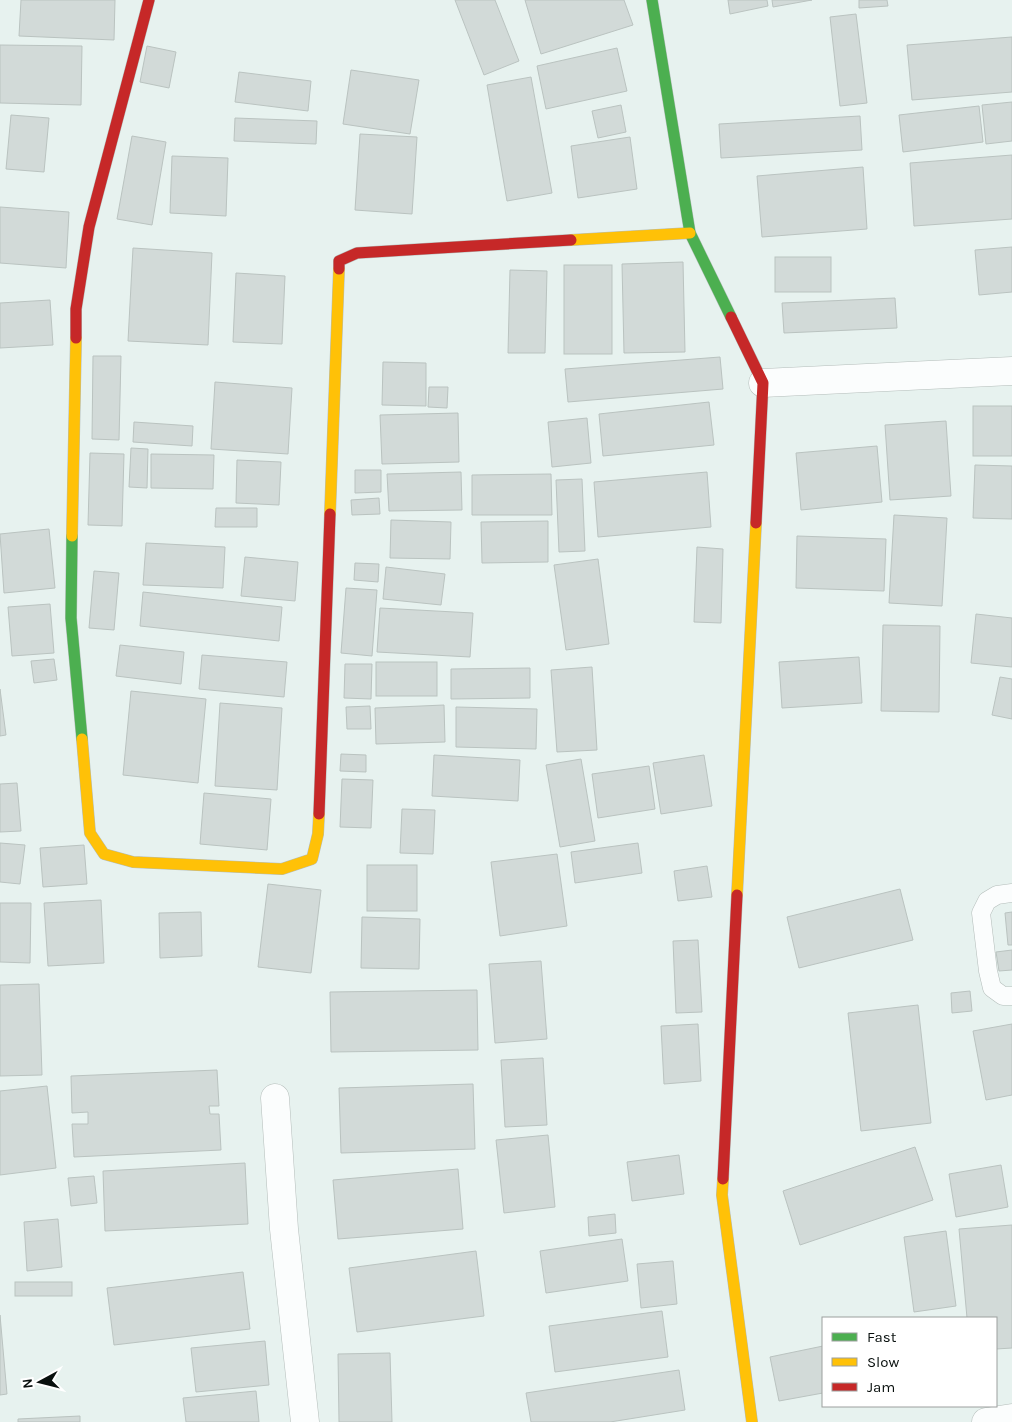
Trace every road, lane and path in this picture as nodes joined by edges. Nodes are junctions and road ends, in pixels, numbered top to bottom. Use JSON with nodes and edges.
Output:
{"nodes":[{"id":1,"x":149,"y":0,"type":"edge"},
{"id":2,"x":652,"y":0,"type":"edge"},
{"id":3,"x":690,"y":233,"type":"junction"},
{"id":4,"x":1012,"y":371,"type":"edge"},
{"id":5,"x":763,"y":383,"type":"junction"},
{"id":6,"x":1012,"y":893,"type":"edge"},
{"id":7,"x":1012,"y":996,"type":"edge"},
{"id":8,"x":275,"y":1098,"type":"dead end"},
{"id":9,"x":1012,"y":1418,"type":"edge"},
{"id":10,"x":306,"y":1422,"type":"edge"},
{"id":11,"x":752,"y":1422,"type":"edge"},
{"id":12,"x":986,"y":1422,"type":"edge"}],
"edges":[{"from":1,"to":3,"type":"street"},
{"from":2,"to":3,"type":"street"},
{"from":3,"to":5,"type":"street"},
{"from":4,"to":5,"type":"street"},
{"from":5,"to":11,"type":"street"},
{"from":6,"to":7,"type":"lane"},
{"from":8,"to":10,"type":"street"},
{"from":9,"to":12,"type":"street"}]}
